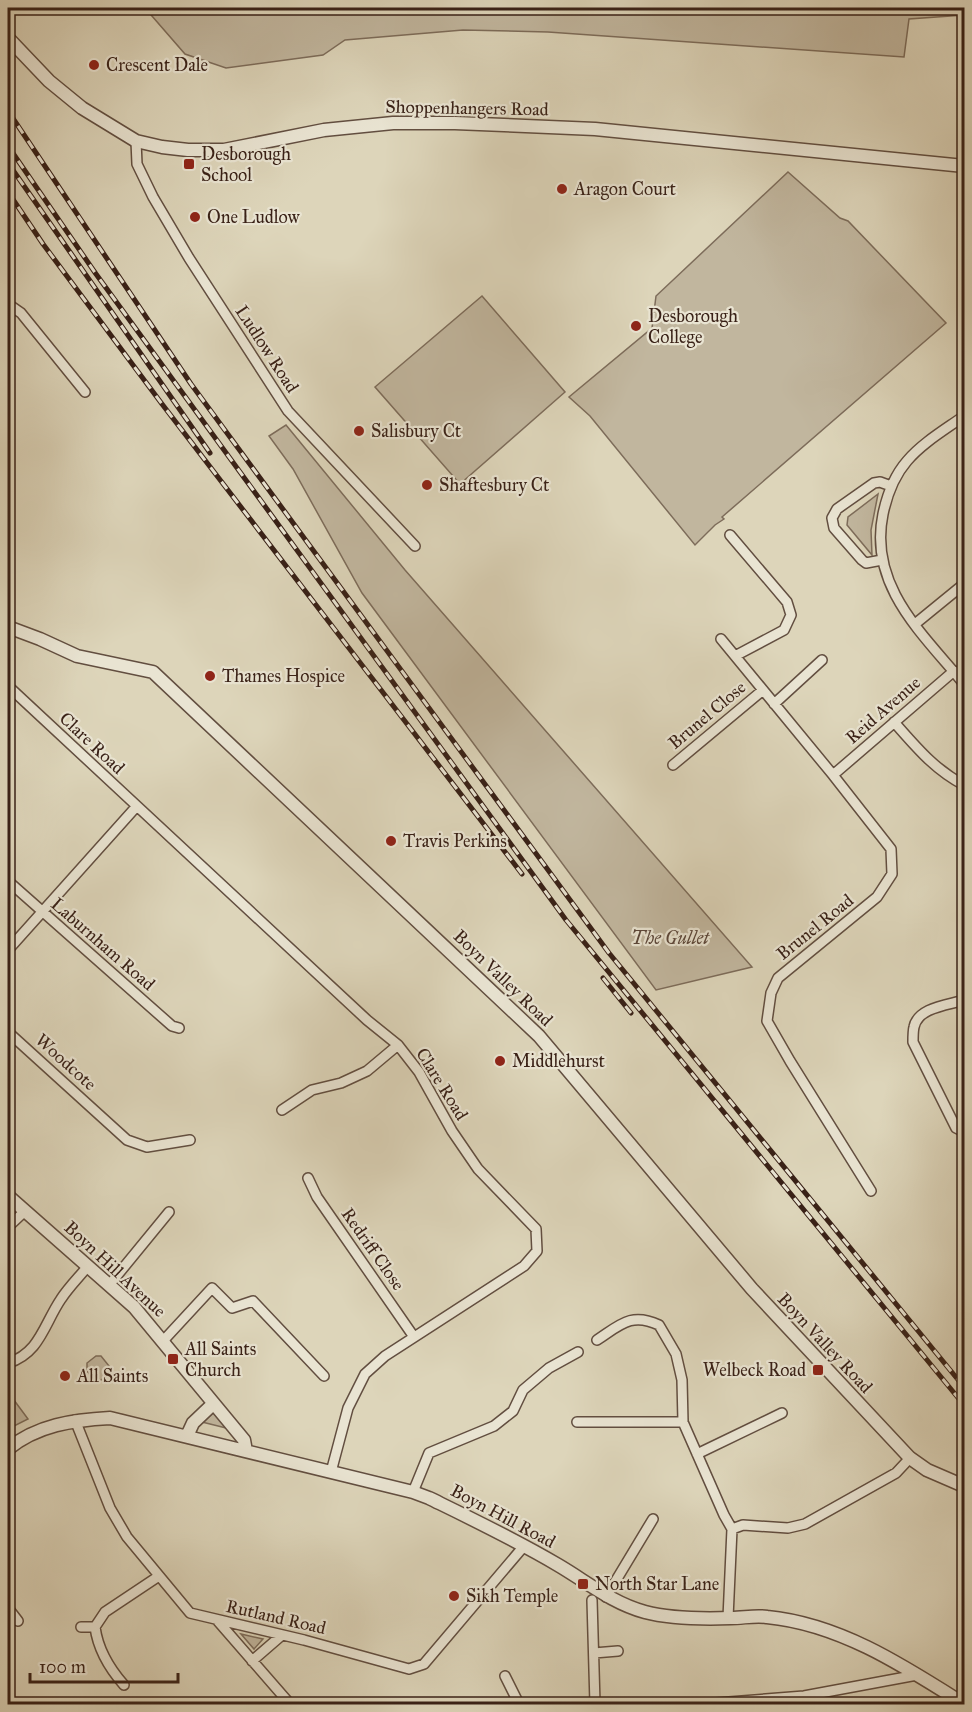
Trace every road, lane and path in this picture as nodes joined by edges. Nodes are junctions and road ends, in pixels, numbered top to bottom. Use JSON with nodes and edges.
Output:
{"nodes":[{"id":1,"x":8,"y":38,"type":"edge"},
{"id":2,"x":136,"y":141,"type":"junction"},
{"id":3,"x":964,"y":166,"type":"edge"},
{"id":4,"x":8,"y":304,"type":"edge"},
{"id":5,"x":85,"y":392,"type":"dead end"},
{"id":6,"x":964,"y":416,"type":"edge"},
{"id":7,"x":891,"y":486,"type":"junction"},
{"id":8,"x":730,"y":535,"type":"dead end"},
{"id":9,"x":415,"y":546,"type":"dead end"},
{"id":10,"x":882,"y":560,"type":"junction"},
{"id":11,"x":964,"y":584,"type":"edge"},
{"id":12,"x":915,"y":624,"type":"junction"},
{"id":13,"x":8,"y":627,"type":"edge"},
{"id":14,"x":721,"y":639,"type":"dead end"},
{"id":15,"x":735,"y":657,"type":"junction"},
{"id":16,"x":822,"y":660,"type":"dead end"},
{"id":17,"x":954,"y":671,"type":"junction"},
{"id":18,"x":964,"y":684,"type":"edge"},
{"id":19,"x":8,"y":686,"type":"edge"},
{"id":20,"x":763,"y":690,"type":"junction"},
{"id":21,"x":774,"y":704,"type":"junction"},
{"id":22,"x":894,"y":722,"type":"junction"},
{"id":23,"x":673,"y":765,"type":"dead end"},
{"id":24,"x":833,"y":775,"type":"junction"},
{"id":25,"x":964,"y":785,"type":"edge"},
{"id":26,"x":136,"y":807,"type":"junction"},
{"id":27,"x":8,"y":881,"type":"edge"},
{"id":28,"x":42,"y":913,"type":"junction"},
{"id":29,"x":8,"y":950,"type":"edge"},
{"id":30,"x":964,"y":1000,"type":"edge"},
{"id":31,"x":180,"y":1028,"type":"dead end"},
{"id":32,"x":8,"y":1032,"type":"edge"},
{"id":33,"x":398,"y":1045,"type":"junction"},
{"id":34,"x":282,"y":1110,"type":"dead end"},
{"id":35,"x":964,"y":1132,"type":"edge"},
{"id":36,"x":190,"y":1140,"type":"dead end"},
{"id":37,"x":308,"y":1179,"type":"dead end"},
{"id":38,"x":871,"y":1191,"type":"dead end"},
{"id":39,"x":8,"y":1196,"type":"edge"},
{"id":40,"x":25,"y":1211,"type":"junction"},
{"id":41,"x":169,"y":1212,"type":"dead end"},
{"id":42,"x":8,"y":1227,"type":"edge"},
{"id":43,"x":88,"y":1266,"type":"junction"},
{"id":44,"x":110,"y":1284,"type":"junction"},
{"id":45,"x":414,"y":1337,"type":"junction"},
{"id":46,"x":597,"y":1340,"type":"dead end"},
{"id":47,"x":163,"y":1341,"type":"junction"},
{"id":48,"x":578,"y":1352,"type":"dead end"},
{"id":49,"x":8,"y":1363,"type":"edge"},
{"id":50,"x":324,"y":1376,"type":"dead end"},
{"id":51,"x":213,"y":1404,"type":"junction"},
{"id":52,"x":782,"y":1413,"type":"dead end"},
{"id":53,"x":75,"y":1420,"type":"junction"},
{"id":54,"x":577,"y":1422,"type":"dead end"},
{"id":55,"x":683,"y":1422,"type":"junction"},
{"id":56,"x":187,"y":1436,"type":"junction"},
{"id":57,"x":8,"y":1449,"type":"edge"},
{"id":58,"x":246,"y":1451,"type":"junction"},
{"id":59,"x":696,"y":1454,"type":"junction"},
{"id":60,"x":910,"y":1458,"type":"junction"},
{"id":61,"x":332,"y":1472,"type":"junction"},
{"id":62,"x":964,"y":1485,"type":"edge"},
{"id":63,"x":413,"y":1492,"type":"junction"},
{"id":64,"x":653,"y":1519,"type":"dead end"},
{"id":65,"x":732,"y":1529,"type":"junction"},
{"id":66,"x":524,"y":1546,"type":"junction"},
{"id":67,"x":159,"y":1576,"type":"junction"},
{"id":68,"x":606,"y":1597,"type":"junction"},
{"id":69,"x":592,"y":1600,"type":"dead end"},
{"id":70,"x":8,"y":1608,"type":"edge"},
{"id":71,"x":728,"y":1618,"type":"junction"},
{"id":72,"x":217,"y":1620,"type":"junction"},
{"id":73,"x":18,"y":1621,"type":"dead end"},
{"id":74,"x":81,"y":1627,"type":"dead end"},
{"id":75,"x":95,"y":1627,"type":"junction"},
{"id":76,"x":282,"y":1635,"type":"junction"},
{"id":77,"x":618,"y":1651,"type":"dead end"},
{"id":78,"x":594,"y":1653,"type":"junction"},
{"id":79,"x":252,"y":1661,"type":"junction"},
{"id":80,"x":918,"y":1675,"type":"junction"},
{"id":81,"x":504,"y":1676,"type":"dead end"},
{"id":82,"x":124,"y":1685,"type":"dead end"},
{"id":83,"x":290,"y":1704,"type":"edge"},
{"id":84,"x":519,"y":1704,"type":"edge"},
{"id":85,"x":595,"y":1704,"type":"edge"},
{"id":86,"x":703,"y":1704,"type":"edge"},
{"id":87,"x":964,"y":1704,"type":"edge"}],
"edges":[{"from":1,"to":2,"type":"street","name":"Shoppenhangers Road"},
{"from":2,"to":3,"type":"street","name":"Shoppenhangers Road"},
{"from":2,"to":9,"type":"street","name":"Ludlow Road"},
{"from":4,"to":5,"type":"street"},
{"from":6,"to":7,"type":"street"},
{"from":7,"to":10,"type":"street"},
{"from":7,"to":10,"type":"street"},
{"from":8,"to":15,"type":"street"},
{"from":10,"to":12,"type":"street"},
{"from":11,"to":12,"type":"street"},
{"from":12,"to":17,"type":"street"},
{"from":13,"to":60,"type":"street","name":"Boyn Valley Road"},
{"from":14,"to":15,"type":"street","name":"Brunel Road"},
{"from":15,"to":20,"type":"street","name":"Brunel Road"},
{"from":16,"to":21,"type":"street"},
{"from":17,"to":18,"type":"street"},
{"from":17,"to":22,"type":"street","name":"Reid Avenue"},
{"from":19,"to":26,"type":"street","name":"Clare Road"},
{"from":20,"to":21,"type":"street","name":"Brunel Road"},
{"from":20,"to":23,"type":"street","name":"Brunel Close"},
{"from":21,"to":24,"type":"street","name":"Brunel Road"},
{"from":22,"to":24,"type":"street","name":"Reid Avenue"},
{"from":22,"to":25,"type":"street"},
{"from":24,"to":38,"type":"street","name":"Brunel Road"},
{"from":26,"to":28,"type":"street"},
{"from":26,"to":33,"type":"street","name":"Clare Road"},
{"from":27,"to":28,"type":"street","name":"Laburnham Road"},
{"from":28,"to":29,"type":"street"},
{"from":28,"to":31,"type":"street","name":"Laburnham Road"},
{"from":30,"to":35,"type":"street"},
{"from":32,"to":36,"type":"street","name":"Woodcote"},
{"from":33,"to":34,"type":"street"},
{"from":33,"to":45,"type":"street","name":"Clare Road"},
{"from":37,"to":45,"type":"street","name":"Redriff Close"},
{"from":39,"to":40,"type":"street","name":"Boyn Hill Avenue"},
{"from":40,"to":42,"type":"street"},
{"from":40,"to":43,"type":"street","name":"Boyn Hill Avenue"},
{"from":41,"to":44,"type":"street"},
{"from":43,"to":44,"type":"street","name":"Boyn Hill Avenue"},
{"from":43,"to":49,"type":"street"},
{"from":44,"to":47,"type":"street","name":"Boyn Hill Avenue"},
{"from":45,"to":61,"type":"street","name":"Clare Road"},
{"from":46,"to":55,"type":"street"},
{"from":47,"to":50,"type":"street"},
{"from":47,"to":51,"type":"street","name":"Boyn Hill Avenue"},
{"from":48,"to":63,"type":"street"},
{"from":51,"to":56,"type":"street"},
{"from":51,"to":58,"type":"street","name":"Boyn Hill Avenue"},
{"from":52,"to":59,"type":"street"},
{"from":53,"to":56,"type":"street","name":"Boyn Hill Road"},
{"from":53,"to":57,"type":"street","name":"Boyn Hill Road"},
{"from":53,"to":67,"type":"street","name":"Rutland Road"},
{"from":54,"to":55,"type":"street"},
{"from":55,"to":59,"type":"street"},
{"from":56,"to":58,"type":"street","name":"Boyn Hill Road"},
{"from":58,"to":61,"type":"street","name":"Boyn Hill Road"},
{"from":59,"to":65,"type":"street"},
{"from":60,"to":62,"type":"street","name":"Boyn Valley Road"},
{"from":60,"to":65,"type":"street"},
{"from":61,"to":63,"type":"street","name":"Boyn Hill Road"},
{"from":63,"to":66,"type":"street","name":"Boyn Hill Road"},
{"from":64,"to":68,"type":"street"},
{"from":65,"to":71,"type":"street"},
{"from":66,"to":68,"type":"street","name":"Boyn Hill Road"},
{"from":66,"to":76,"type":"street","name":"Rutland Road"},
{"from":67,"to":72,"type":"street","name":"Rutland Road"},
{"from":67,"to":75,"type":"street"},
{"from":68,"to":71,"type":"street","name":"Boyn Hill Road"},
{"from":69,"to":78,"type":"street"},
{"from":70,"to":73,"type":"street"},
{"from":71,"to":80,"type":"street","name":"Boyn Hill Road"},
{"from":72,"to":76,"type":"street","name":"Rutland Road"},
{"from":72,"to":79,"type":"street"},
{"from":74,"to":75,"type":"street"},
{"from":75,"to":82,"type":"street"},
{"from":76,"to":79,"type":"street"},
{"from":77,"to":78,"type":"street"},
{"from":78,"to":85,"type":"street"},
{"from":79,"to":83,"type":"street"},
{"from":80,"to":86,"type":"street"},
{"from":80,"to":87,"type":"street","name":"Boyn Hill Road"},
{"from":81,"to":84,"type":"street"}]}
